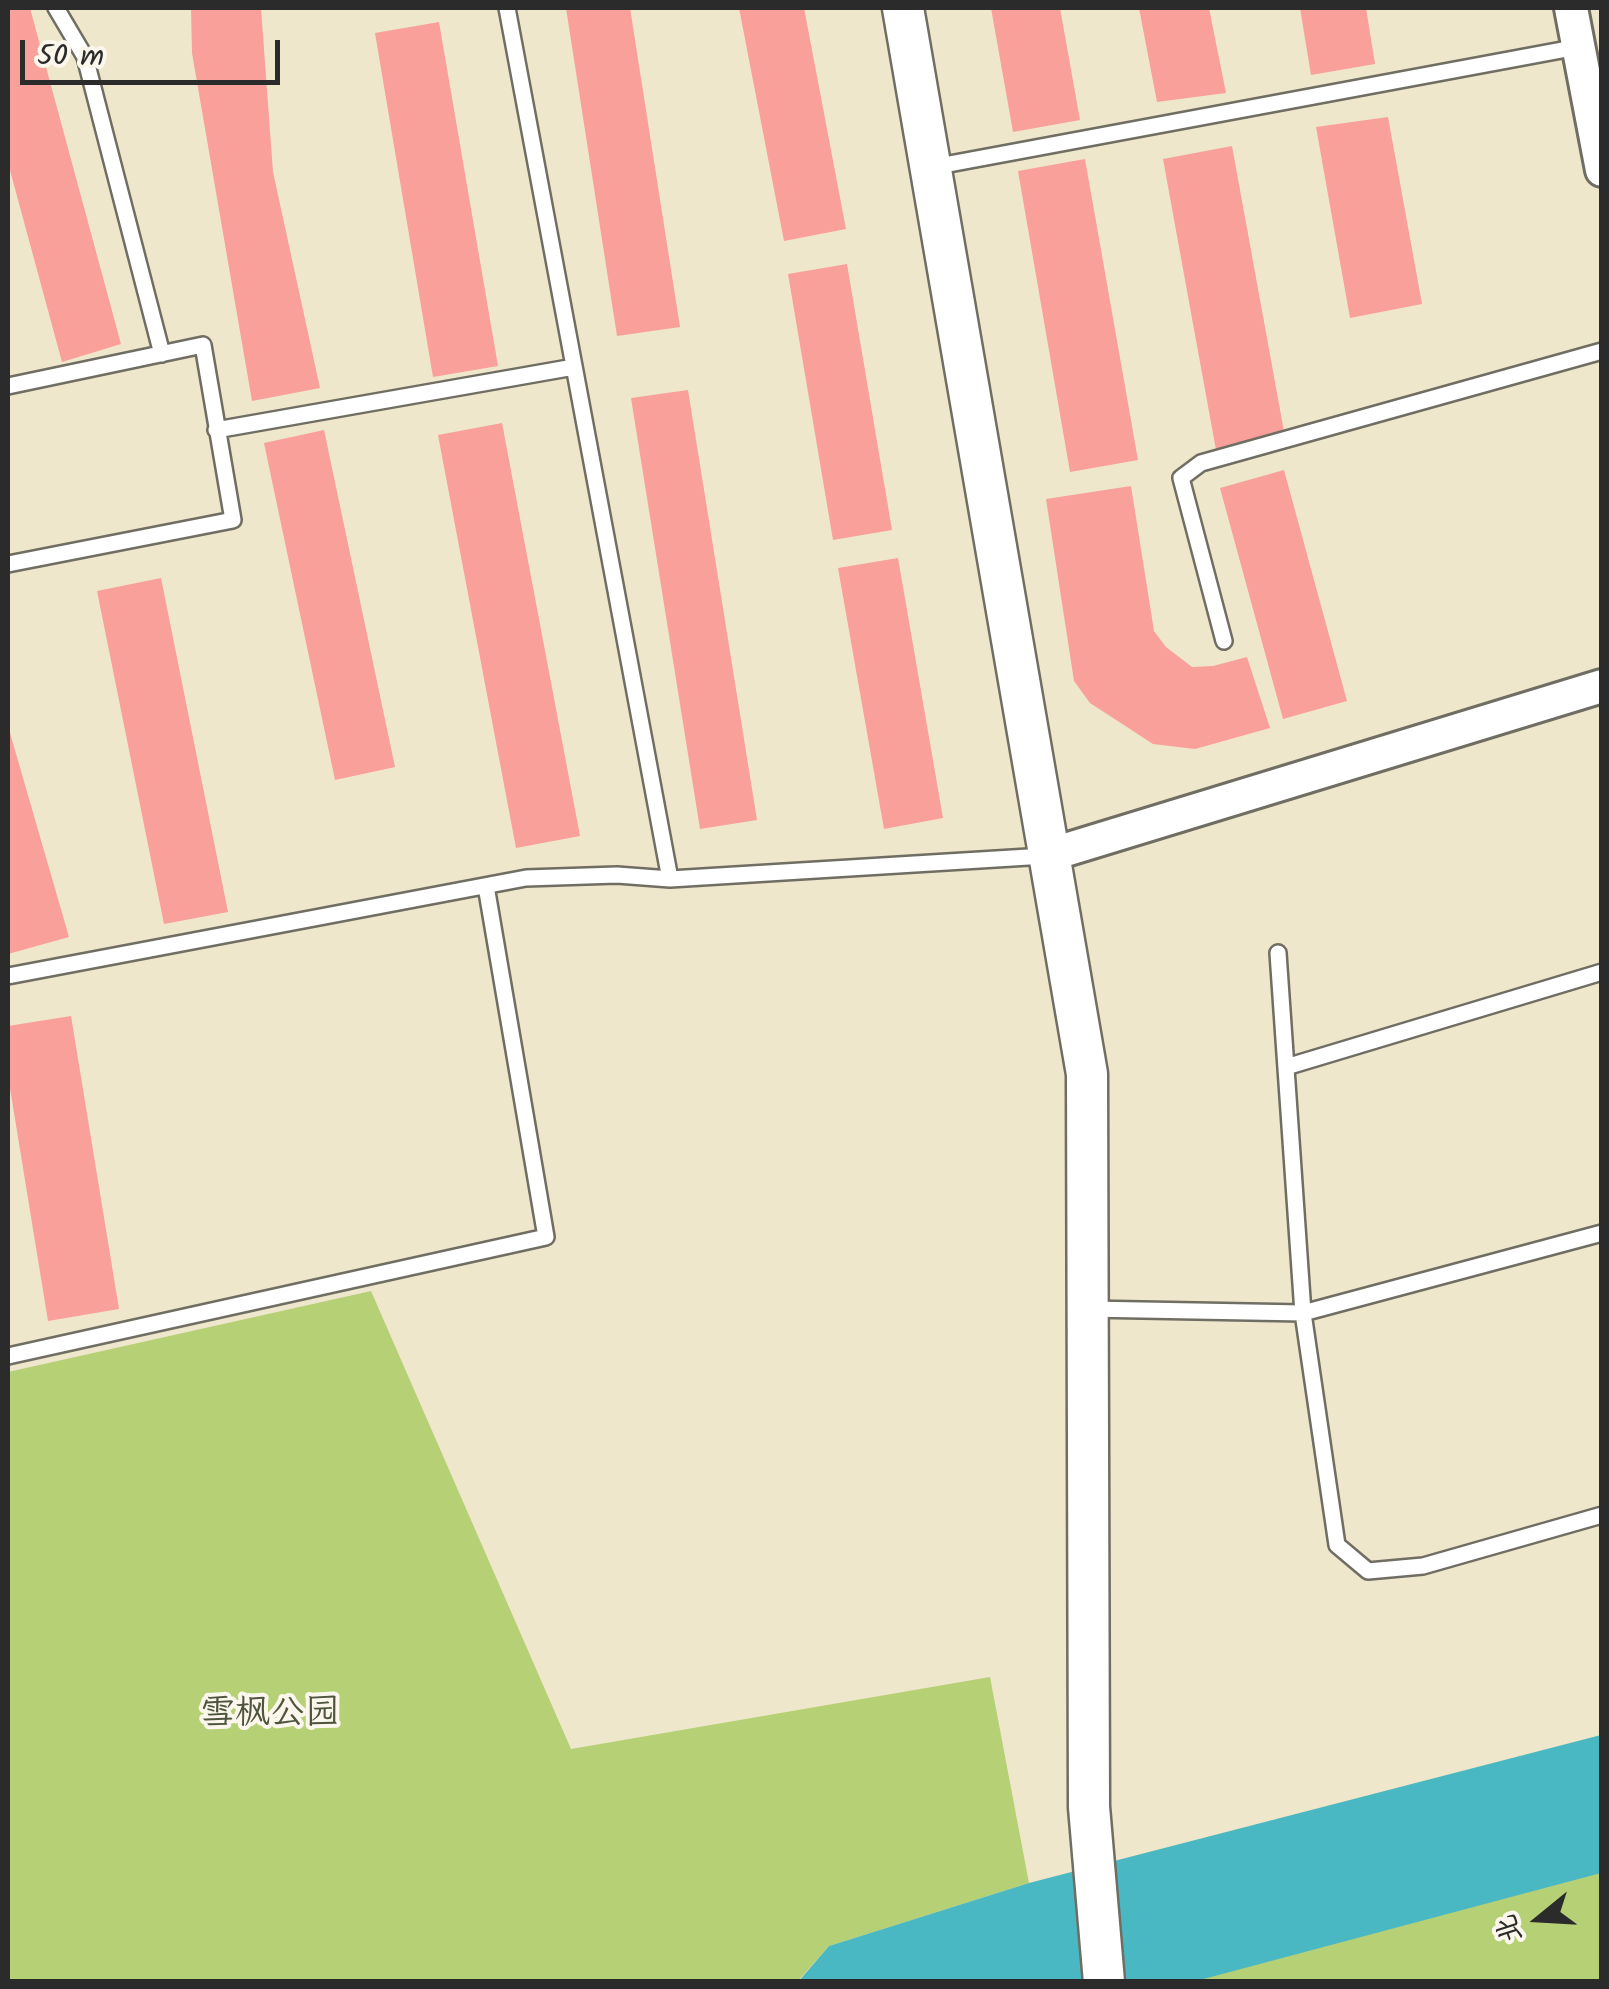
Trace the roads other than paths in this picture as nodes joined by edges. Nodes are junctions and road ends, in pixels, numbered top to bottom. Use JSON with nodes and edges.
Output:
{"nodes":[{"id":1,"x":56,"y":8,"type":"edge"},
{"id":2,"x":507,"y":8,"type":"edge"},
{"id":3,"x":903,"y":8,"type":"edge"},
{"id":4,"x":1571,"y":8,"type":"edge"},
{"id":5,"x":1578,"y":47,"type":"junction"},
{"id":6,"x":929,"y":168,"type":"junction"},
{"id":7,"x":1602,"y":170,"type":"edge"},
{"id":8,"x":1602,"y":351,"type":"edge"},
{"id":9,"x":162,"y":354,"type":"junction"},
{"id":10,"x":574,"y":366,"type":"junction"},
{"id":11,"x":8,"y":386,"type":"edge"},
{"id":12,"x":216,"y":430,"type":"junction"},
{"id":13,"x":8,"y":564,"type":"edge"},
{"id":14,"x":1224,"y":640,"type":"dead end"},
{"id":15,"x":1602,"y":686,"type":"edge"},
{"id":16,"x":1049,"y":855,"type":"junction"},
{"id":17,"x":670,"y":879,"type":"junction"},
{"id":18,"x":486,"y":886,"type":"junction"},
{"id":19,"x":1278,"y":953,"type":"dead end"},
{"id":20,"x":1602,"y":972,"type":"edge"},
{"id":21,"x":8,"y":976,"type":"edge"},
{"id":22,"x":1286,"y":1067,"type":"junction"},
{"id":23,"x":1602,"y":1233,"type":"edge"},
{"id":24,"x":1088,"y":1308,"type":"junction"},
{"id":25,"x":1303,"y":1313,"type":"junction"},
{"id":26,"x":8,"y":1356,"type":"edge"},
{"id":27,"x":1602,"y":1515,"type":"edge"},
{"id":28,"x":1104,"y":1982,"type":"edge"}],
"edges":[{"from":1,"to":9,"type":"lane"},
{"from":2,"to":10,"type":"lane"},
{"from":3,"to":6,"type":"street"},
{"from":4,"to":5,"type":"street"},
{"from":5,"to":6,"type":"lane"},
{"from":5,"to":7,"type":"street"},
{"from":6,"to":16,"type":"street"},
{"from":8,"to":14,"type":"lane"},
{"from":9,"to":11,"type":"lane"},
{"from":9,"to":12,"type":"lane"},
{"from":10,"to":12,"type":"lane"},
{"from":10,"to":17,"type":"lane"},
{"from":12,"to":13,"type":"lane"},
{"from":15,"to":16,"type":"street"},
{"from":16,"to":17,"type":"lane"},
{"from":16,"to":24,"type":"street"},
{"from":17,"to":18,"type":"lane"},
{"from":18,"to":21,"type":"lane"},
{"from":18,"to":26,"type":"lane"},
{"from":19,"to":22,"type":"lane"},
{"from":20,"to":22,"type":"lane"},
{"from":22,"to":25,"type":"lane"},
{"from":23,"to":25,"type":"lane"},
{"from":24,"to":25,"type":"lane"},
{"from":24,"to":28,"type":"street"},
{"from":25,"to":27,"type":"lane"}]}
